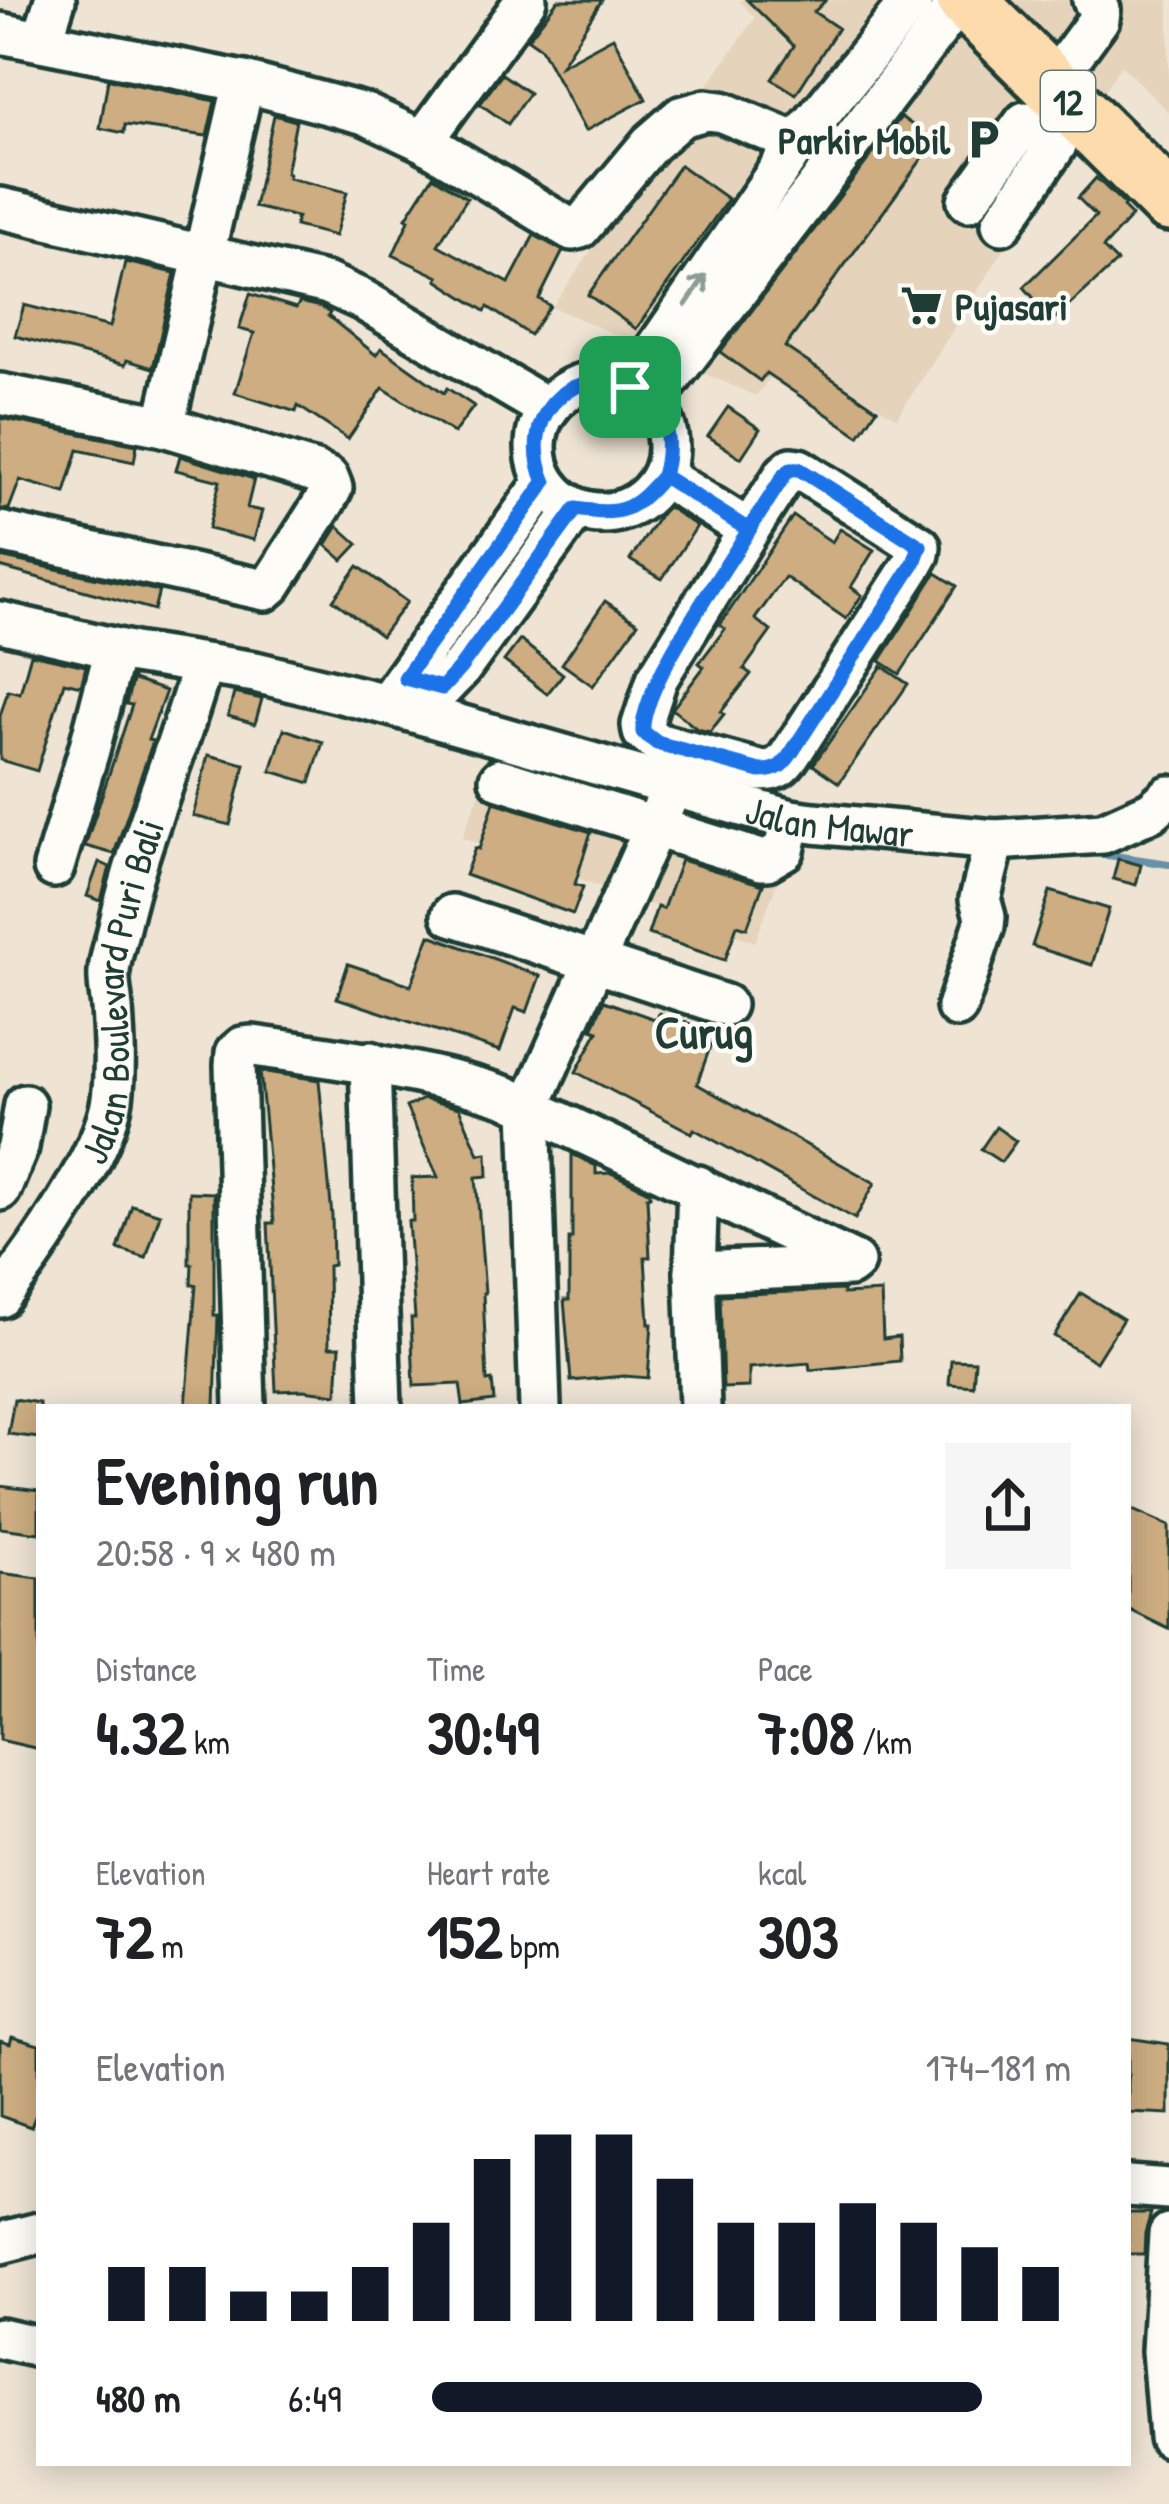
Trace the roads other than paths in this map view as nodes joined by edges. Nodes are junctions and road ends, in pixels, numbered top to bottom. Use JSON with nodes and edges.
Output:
{"nodes":[{"id":1,"x":55,"y":0,"type":"edge"},
{"id":2,"x":526,"y":0,"type":"edge"},
{"id":3,"x":911,"y":0,"type":"edge"},
{"id":4,"x":963,"y":0,"type":"edge"},
{"id":5,"x":1006,"y":0,"type":"edge"},
{"id":6,"x":1094,"y":0,"type":"edge"},
{"id":7,"x":0,"y":33,"type":"edge"},
{"id":8,"x":42,"y":40,"type":"junction"},
{"id":9,"x":1067,"y":63,"type":"junction"},
{"id":10,"x":244,"y":82,"type":"junction"},
{"id":11,"x":1073,"y":133,"type":"junction"},
{"id":12,"x":423,"y":141,"type":"junction"},
{"id":13,"x":797,"y":143,"type":"junction"},
{"id":14,"x":1169,"y":167,"type":"edge"},
{"id":15,"x":968,"y":201,"type":"dead end"},
{"id":16,"x":1169,"y":202,"type":"edge"},
{"id":17,"x":0,"y":208,"type":"edge"},
{"id":18,"x":1002,"y":224,"type":"dead end"},
{"id":19,"x":204,"y":256,"type":"junction"},
{"id":20,"x":0,"y":394,"type":"edge"},
{"id":21,"x":641,"y":394,"type":"junction"},
{"id":22,"x":548,"y":409,"type":"junction"},
{"id":23,"x":164,"y":426,"type":"junction"},
{"id":24,"x":663,"y":476,"type":"junction"},
{"id":25,"x":545,"y":482,"type":"junction"},
{"id":26,"x":576,"y":509,"type":"junction"},
{"id":27,"x":749,"y":530,"type":"junction"},
{"id":28,"x":0,"y":532,"type":"edge"},
{"id":29,"x":0,"y":622,"type":"edge"},
{"id":30,"x":115,"y":649,"type":"junction"},
{"id":31,"x":202,"y":665,"type":"junction"},
{"id":32,"x":396,"y":691,"type":"junction"},
{"id":33,"x":1169,"y":796,"type":"edge"},
{"id":34,"x":665,"y":804,"type":"junction"},
{"id":35,"x":994,"y":844,"type":"junction"},
{"id":36,"x":54,"y":867,"type":"dead end"},
{"id":37,"x":452,"y":915,"type":"dead end"},
{"id":38,"x":595,"y":962,"type":"junction"},
{"id":39,"x":725,"y":1005,"type":"dead end"},
{"id":40,"x":956,"y":1007,"type":"dead end"},
{"id":41,"x":370,"y":1062,"type":"junction"},
{"id":42,"x":25,"y":1105,"type":"dead end"},
{"id":43,"x":530,"y":1107,"type":"junction"},
{"id":44,"x":698,"y":1186,"type":"junction"},
{"id":45,"x":0,"y":1190,"type":"edge"},
{"id":46,"x":695,"y":1272,"type":"junction"},
{"id":47,"x":8,"y":1273,"type":"edge"},
{"id":48,"x":245,"y":1404,"type":"edge"},
{"id":49,"x":381,"y":1404,"type":"edge"},
{"id":50,"x":540,"y":1404,"type":"edge"},
{"id":51,"x":700,"y":1404,"type":"edge"},
{"id":52,"x":1131,"y":2186,"type":"edge"},
{"id":53,"x":1169,"y":2189,"type":"edge"},
{"id":54,"x":1169,"y":2234,"type":"edge"},
{"id":55,"x":36,"y":2235,"type":"edge"},
{"id":56,"x":0,"y":2242,"type":"edge"},
{"id":57,"x":0,"y":2338,"type":"edge"},
{"id":58,"x":36,"y":2346,"type":"edge"},
{"id":59,"x":1169,"y":2437,"type":"edge"}],
"edges":[{"from":1,"to":8,"type":"street"},
{"from":2,"to":12,"type":"street"},
{"from":3,"to":13,"type":"street"},
{"from":4,"to":11,"type":"highway","number":"12"},
{"from":4,"to":21,"type":"street"},
{"from":5,"to":9,"type":"highway","number":"12"},
{"from":6,"to":9,"type":"street"},
{"from":7,"to":8,"type":"street"},
{"from":8,"to":10,"type":"street"},
{"from":9,"to":14,"type":"highway","number":"12"},
{"from":10,"to":12,"type":"street"},
{"from":10,"to":19,"type":"street"},
{"from":11,"to":15,"type":"street"},
{"from":11,"to":16,"type":"highway","number":"12"},
{"from":11,"to":18,"type":"street"},
{"from":12,"to":13,"type":"street"},
{"from":21,"to":13,"type":"street","one_way":true},
{"from":17,"to":19,"type":"street"},
{"from":19,"to":22,"type":"street"},
{"from":19,"to":23,"type":"street"},
{"from":20,"to":23,"type":"street"},
{"from":21,"to":22,"type":"street"},
{"from":21,"to":24,"type":"street"},
{"from":22,"to":25,"type":"street"},
{"from":23,"to":28,"type":"street"},
{"from":24,"to":26,"type":"street"},
{"from":24,"to":27,"type":"street"},
{"from":25,"to":26,"type":"street"},
{"from":25,"to":32,"type":"street"},
{"from":26,"to":32,"type":"street"},
{"from":27,"to":27,"type":"street"},
{"from":29,"to":30,"type":"street","name":"Jalan Mawar"},
{"from":30,"to":31,"type":"street","name":"Jalan Mawar"},
{"from":30,"to":36,"type":"street"},
{"from":31,"to":32,"type":"street","name":"Jalan Mawar"},
{"from":31,"to":47,"type":"street","name":"Jalan Boulevard Puri Bali"},
{"from":32,"to":34,"type":"street","name":"Jalan Mawar"},
{"from":33,"to":35,"type":"street","name":"Jalan Mawar"},
{"from":34,"to":35,"type":"street","name":"Jalan Mawar"},
{"from":34,"to":38,"type":"street"},
{"from":35,"to":40,"type":"street"},
{"from":37,"to":38,"type":"street"},
{"from":38,"to":39,"type":"street"},
{"from":38,"to":43,"type":"street"},
{"from":41,"to":43,"type":"street"},
{"from":41,"to":48,"type":"street"},
{"from":41,"to":49,"type":"street"},
{"from":42,"to":45,"type":"street"},
{"from":43,"to":44,"type":"street"},
{"from":43,"to":50,"type":"street"},
{"from":44,"to":46,"type":"street"},
{"from":44,"to":46,"type":"street"},
{"from":46,"to":51,"type":"street"},
{"from":52,"to":53,"type":"street"},
{"from":54,"to":59,"type":"street"},
{"from":55,"to":56,"type":"street"},
{"from":57,"to":58,"type":"street"}]}
